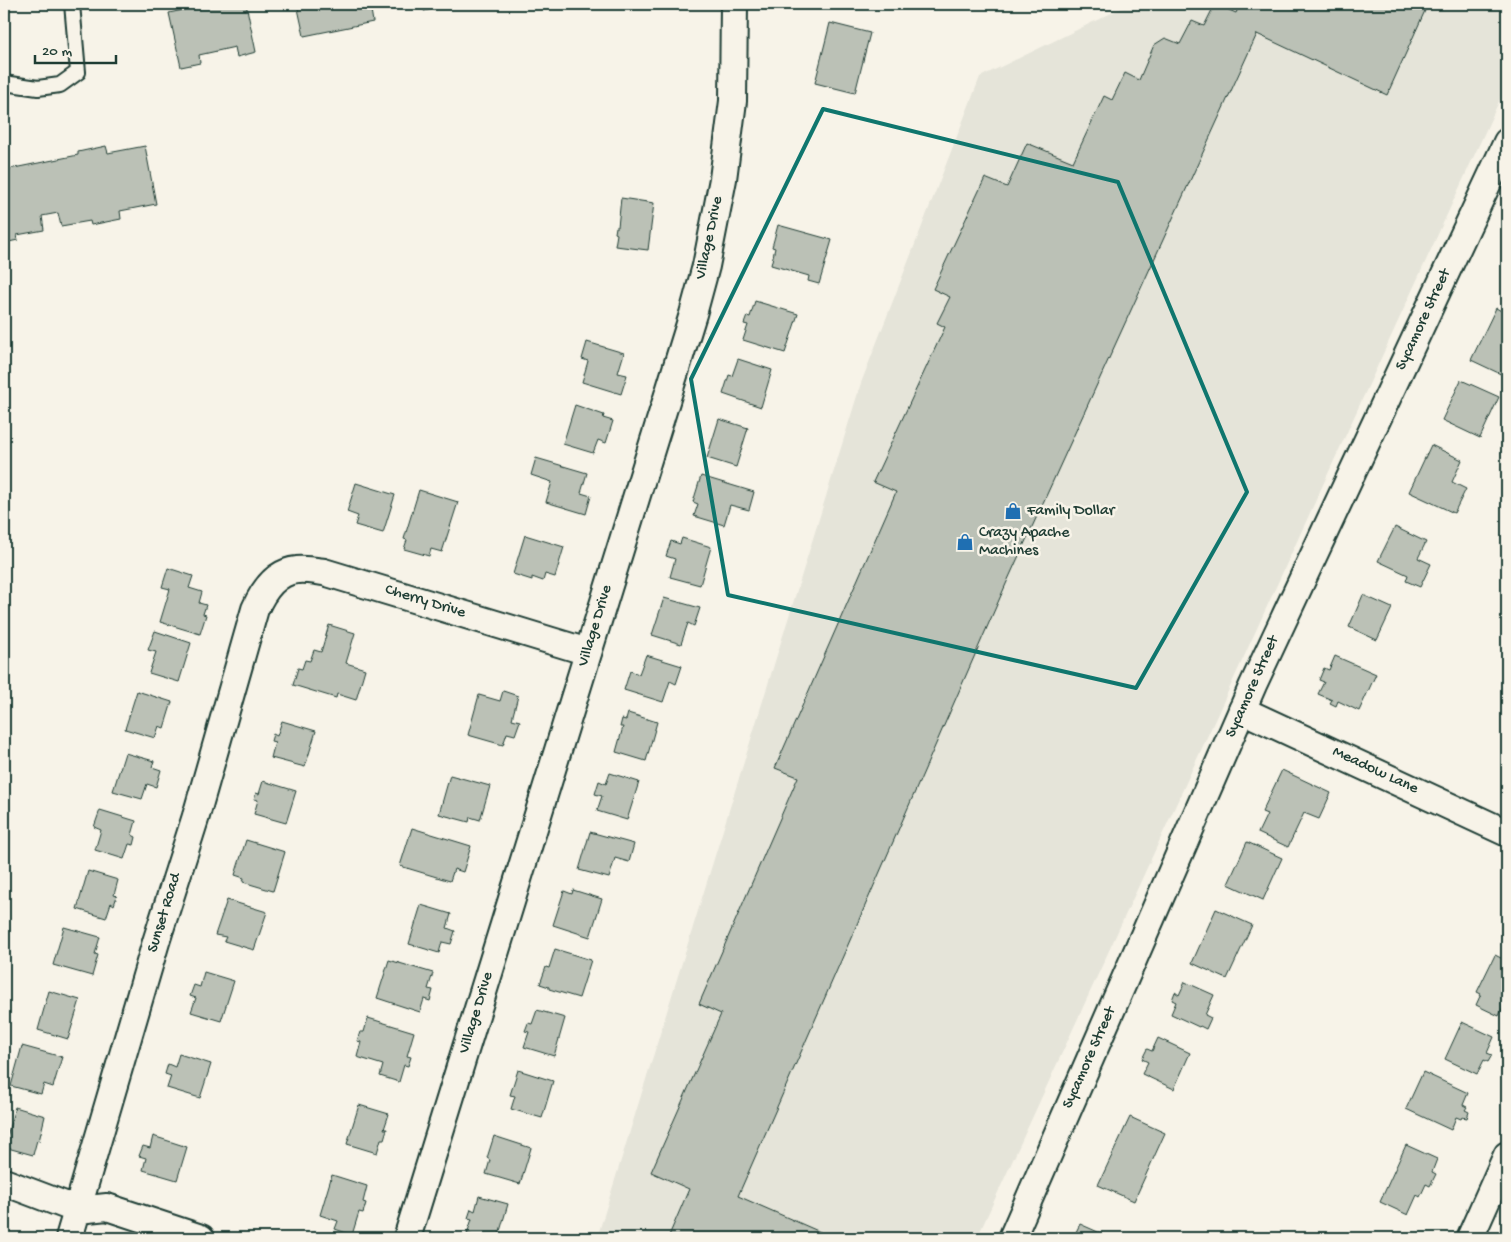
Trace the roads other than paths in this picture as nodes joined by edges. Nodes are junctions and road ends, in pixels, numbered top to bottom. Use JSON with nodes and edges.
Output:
{"nodes":[{"id":1,"x":72,"y":4,"type":"edge"},
{"id":2,"x":734,"y":4,"type":"edge"},
{"id":3,"x":4,"y":83,"type":"edge"},
{"id":4,"x":1507,"y":142,"type":"edge"},
{"id":5,"x":264,"y":589,"type":"joint"},
{"id":6,"x":588,"y":652,"type":"junction"},
{"id":7,"x":1242,"y":710,"type":"junction"},
{"id":8,"x":1507,"y":833,"type":"edge"},
{"id":9,"x":1507,"y":1155,"type":"edge"},
{"id":10,"x":4,"y":1182,"type":"edge"},
{"id":11,"x":78,"y":1210,"type":"junction"},
{"id":12,"x":69,"y":1238,"type":"edge"},
{"id":13,"x":201,"y":1238,"type":"edge"},
{"id":14,"x":407,"y":1238,"type":"edge"},
{"id":15,"x":1012,"y":1238,"type":"edge"},
{"id":16,"x":1470,"y":1238,"type":"edge"}],
"edges":[{"from":1,"to":3,"type":"lane"},
{"from":2,"to":6,"type":"street","name":"Village Drive"},
{"from":4,"to":7,"type":"street","name":"Sycamore Street"},
{"from":5,"to":6,"type":"street","name":"Cherry Drive"},
{"from":5,"to":11,"type":"street","name":"Sunset Road"},
{"from":6,"to":14,"type":"street","name":"Village Drive"},
{"from":7,"to":8,"type":"street","name":"Meadow Lane"},
{"from":7,"to":15,"type":"street","name":"Sycamore Street"},
{"from":9,"to":16,"type":"street"},
{"from":10,"to":11,"type":"street"},
{"from":11,"to":12,"type":"street","name":"Sunset Road"},
{"from":11,"to":13,"type":"street"}]}
